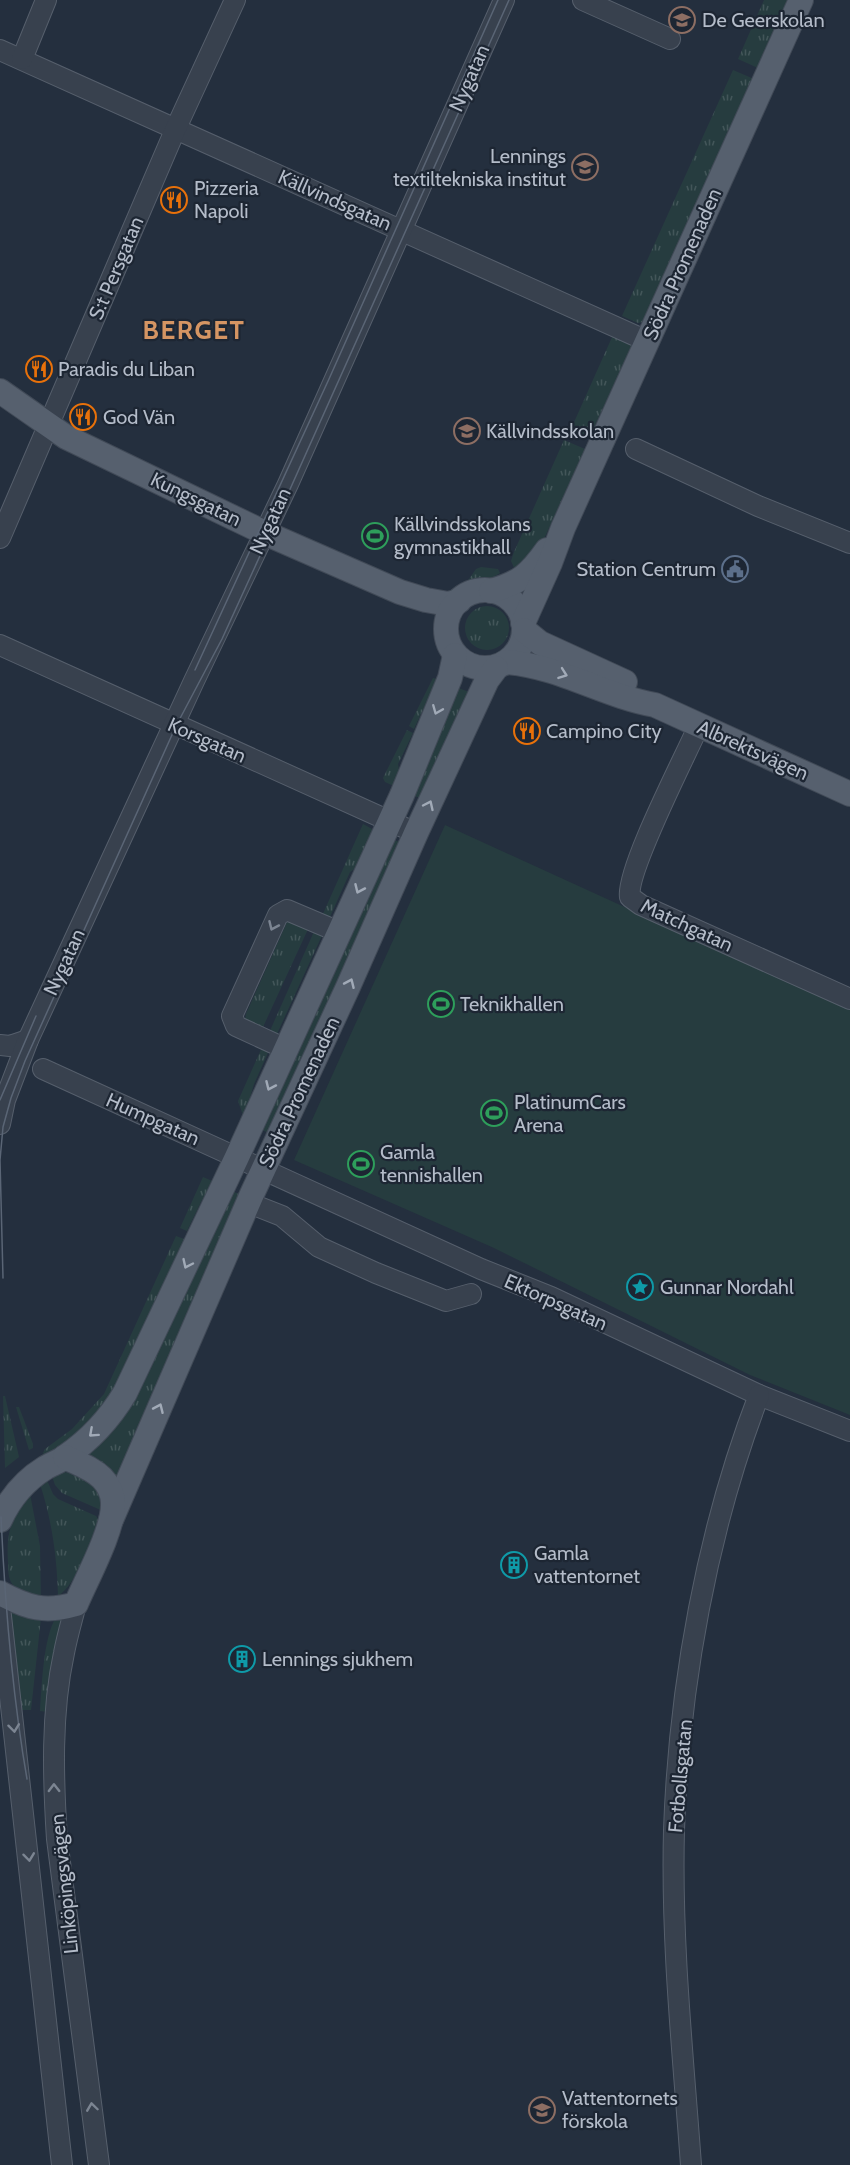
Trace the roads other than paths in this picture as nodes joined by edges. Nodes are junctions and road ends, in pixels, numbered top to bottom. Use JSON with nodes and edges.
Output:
{"nodes":[{"id":1,"x":46,"y":0,"type":"edge"},
{"id":2,"x":235,"y":0,"type":"edge"},
{"id":3,"x":504,"y":0,"type":"edge"},
{"id":4,"x":583,"y":0,"type":"edge"},
{"id":5,"x":801,"y":0,"type":"edge"},
{"id":6,"x":670,"y":39,"type":"dead end"},
{"id":7,"x":0,"y":50,"type":"edge"},
{"id":8,"x":22,"y":59,"type":"junction"},
{"id":9,"x":176,"y":128,"type":"junction"},
{"id":10,"x":402,"y":230,"type":"junction"},
{"id":11,"x":647,"y":341,"type":"junction"},
{"id":12,"x":0,"y":390,"type":"edge"},
{"id":13,"x":47,"y":424,"type":"junction"},
{"id":14,"x":636,"y":449,"type":"dead end"},
{"id":15,"x":562,"y":528,"type":"junction"},
{"id":16,"x":265,"y":533,"type":"junction"},
{"id":17,"x":0,"y":538,"type":"edge"},
{"id":18,"x":850,"y":543,"type":"edge"},
{"id":19,"x":491,"y":591,"type":"junction"},
{"id":20,"x":400,"y":592,"type":"junction"},
{"id":21,"x":459,"y":601,"type":"junction"},
{"id":22,"x":446,"y":627,"type":"junction"},
{"id":23,"x":524,"y":627,"type":"junction"},
{"id":24,"x":0,"y":645,"type":"edge"},
{"id":25,"x":455,"y":655,"type":"junction"},
{"id":26,"x":501,"y":665,"type":"junction"},
{"id":27,"x":655,"y":705,"type":"junction"},
{"id":28,"x":174,"y":724,"type":"junction"},
{"id":29,"x":699,"y":725,"type":"junction"},
{"id":30,"x":850,"y":794,"type":"edge"},
{"id":31,"x":389,"y":822,"type":"junction"},
{"id":32,"x":416,"y":832,"type":"junction"},
{"id":33,"x":339,"y":932,"type":"junction"},
{"id":34,"x":850,"y":999,"type":"edge"},
{"id":35,"x":28,"y":1040,"type":"junction"},
{"id":36,"x":0,"y":1045,"type":"edge"},
{"id":37,"x":286,"y":1049,"type":"junction"},
{"id":38,"x":43,"y":1069,"type":"dead end"},
{"id":39,"x":0,"y":1124,"type":"edge"},
{"id":40,"x":237,"y":1157,"type":"junction"},
{"id":41,"x":263,"y":1169,"type":"junction"},
{"id":42,"x":249,"y":1203,"type":"junction"},
{"id":43,"x":471,"y":1294,"type":"dead end"},
{"id":44,"x":759,"y":1395,"type":"junction"},
{"id":45,"x":850,"y":1431,"type":"edge"},
{"id":46,"x":65,"y":1457,"type":"junction"},
{"id":47,"x":0,"y":1520,"type":"edge"},
{"id":48,"x":111,"y":1520,"type":"junction"},
{"id":49,"x":0,"y":1593,"type":"edge"},
{"id":50,"x":76,"y":1604,"type":"junction"},
{"id":51,"x":0,"y":1607,"type":"edge"},
{"id":52,"x":62,"y":2165,"type":"edge"},
{"id":53,"x":99,"y":2165,"type":"edge"},
{"id":54,"x":691,"y":2165,"type":"edge"}],
"edges":[{"from":1,"to":8,"type":"street"},
{"from":2,"to":9,"type":"street","name":"S:t Persgatan"},
{"from":3,"to":10,"type":"street","name":"Nygatan"},
{"from":4,"to":6,"type":"street"},
{"from":5,"to":11,"type":"main road","name":"Södra Promenaden"},
{"from":7,"to":8,"type":"street","name":"Källvindsgatan"},
{"from":8,"to":9,"type":"street","name":"Källvindsgatan"},
{"from":9,"to":10,"type":"street","name":"Källvindsgatan"},
{"from":9,"to":13,"type":"street","name":"S:t Persgatan"},
{"from":10,"to":11,"type":"street","name":"Källvindsgatan"},
{"from":10,"to":16,"type":"street","name":"Nygatan"},
{"from":11,"to":15,"type":"main road","name":"Södra Promenaden"},
{"from":12,"to":13,"type":"main road","name":"Kungsgatan"},
{"from":13,"to":16,"type":"main road","name":"Kungsgatan"},
{"from":13,"to":17,"type":"street","name":"S:t Persgatan"},
{"from":14,"to":18,"type":"street"},
{"from":15,"to":19,"type":"main road","name":"Södra Promenaden"},
{"from":15,"to":23,"type":"main road","name":"Södra Promenaden"},
{"from":16,"to":20,"type":"main road","name":"Kungsgatan"},
{"from":16,"to":28,"type":"street","name":"Nygatan"},
{"from":19,"to":21,"type":"main road"},
{"from":19,"to":23,"type":"main road"},
{"from":20,"to":21,"type":"main road","name":"Kungsgatan"},
{"from":20,"to":22,"type":"main road","name":"Kungsgatan"},
{"from":21,"to":22,"type":"main road"},
{"from":22,"to":25,"type":"main road"},
{"from":23,"to":26,"type":"main road"},
{"from":23,"to":27,"type":"main road","name":"Albrektsvägen"},
{"from":24,"to":28,"type":"street","name":"Korsgatan"},
{"from":25,"to":26,"type":"main road"},
{"from":25,"to":31,"type":"main road","name":"Södra Promenaden","one_way":true},
{"from":26,"to":27,"type":"main road","name":"Albrektsvägen","one_way":true},
{"from":32,"to":26,"type":"main road","name":"Södra Promenaden","one_way":true},
{"from":27,"to":29,"type":"main road","name":"Albrektsvägen"},
{"from":28,"to":31,"type":"street","name":"Korsgatan"},
{"from":28,"to":35,"type":"street","name":"Nygatan"},
{"from":29,"to":30,"type":"main road","name":"Albrektsvägen"},
{"from":29,"to":34,"type":"street","name":"Matchgatan"},
{"from":31,"to":32,"type":"street","name":"Korsgatan"},
{"from":31,"to":33,"type":"main road","name":"Södra Promenaden","one_way":true},
{"from":41,"to":32,"type":"main road","name":"Södra Promenaden","one_way":true},
{"from":33,"to":37,"type":"main road","name":"Södra Promenaden"},
{"from":33,"to":37,"type":"street","name":"Södra Promenaden","one_way":true},
{"from":35,"to":36,"type":"street"},
{"from":35,"to":39,"type":"street"},
{"from":37,"to":40,"type":"main road","name":"Södra Promenaden","one_way":true},
{"from":38,"to":40,"type":"street","name":"Humpgatan"},
{"from":40,"to":41,"type":"street","name":"Humpgatan"},
{"from":40,"to":46,"type":"main road","name":"Södra Promenaden","one_way":true},
{"from":41,"to":42,"type":"main road","name":"Södra Promenaden"},
{"from":41,"to":44,"type":"street","name":"Ektorpsgatan"},
{"from":42,"to":43,"type":"street"},
{"from":48,"to":42,"type":"main road","name":"Södra Promenaden","one_way":true},
{"from":44,"to":45,"type":"street","name":"Ektorpsgatan"},
{"from":44,"to":54,"type":"street","name":"Fotbollsgatan"},
{"from":46,"to":47,"type":"main road","name":"Södra Promenaden"},
{"from":46,"to":48,"type":"main road"},
{"from":48,"to":50,"type":"main road","name":"Södra Promenaden"},
{"from":49,"to":50,"type":"main road"},
{"from":53,"to":50,"type":"street","name":"Linköpingsvägen","one_way":true},
{"from":51,"to":52,"type":"street","name":"Linköpingsvägen","one_way":true}]}
